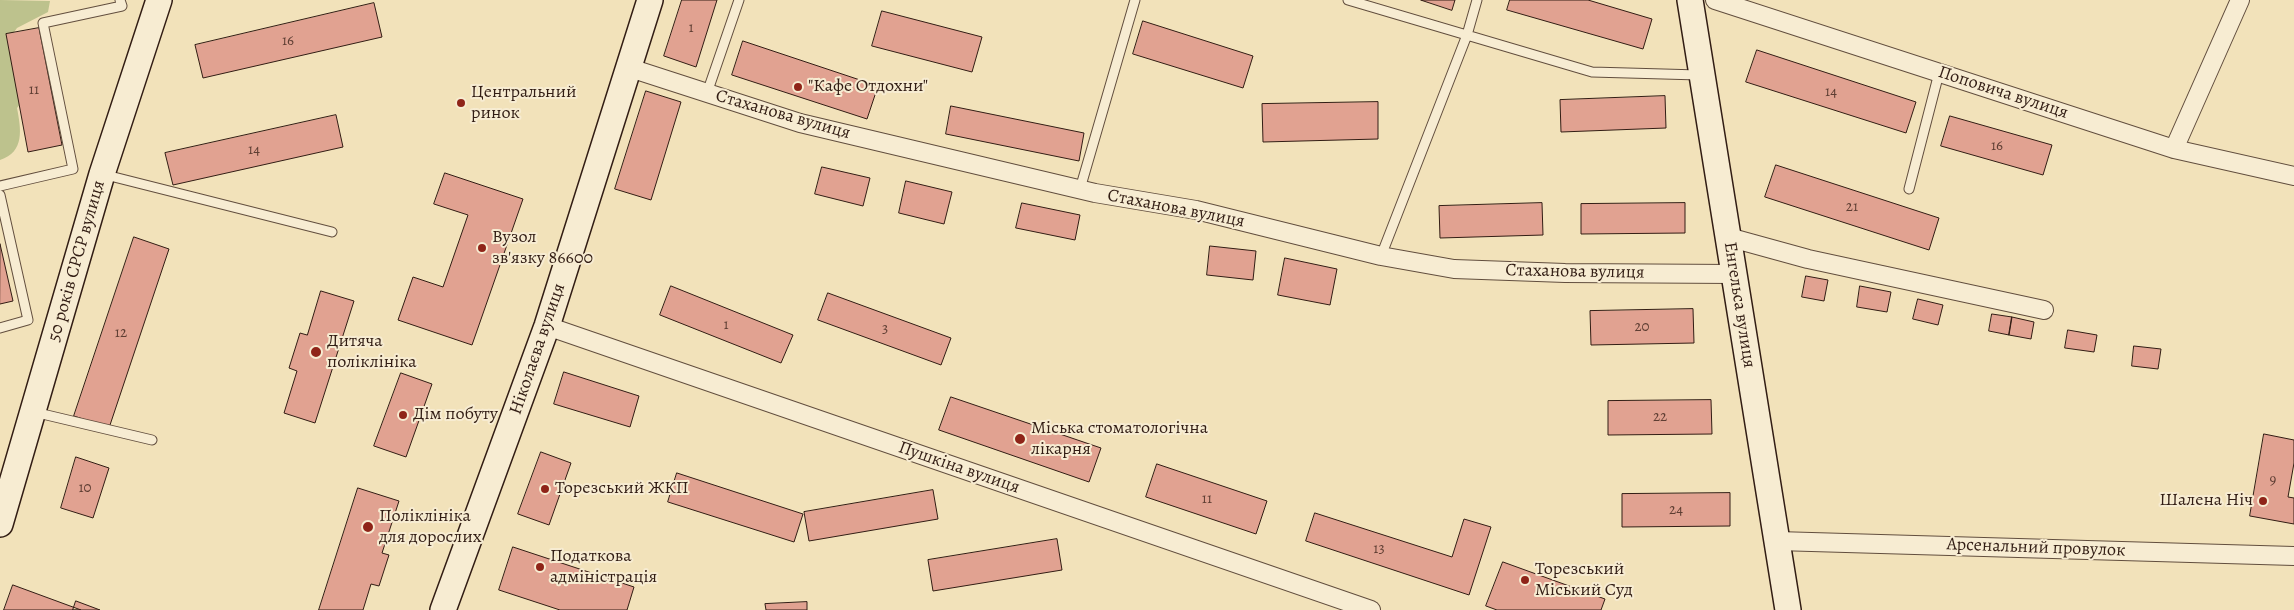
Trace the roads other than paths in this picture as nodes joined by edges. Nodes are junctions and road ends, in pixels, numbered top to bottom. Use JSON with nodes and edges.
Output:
{"nodes":[{"id":1,"x":120,"y":0,"type":"edge"},
{"id":2,"x":159,"y":0,"type":"edge"},
{"id":3,"x":650,"y":0,"type":"edge"},
{"id":4,"x":739,"y":0,"type":"edge"},
{"id":5,"x":1135,"y":0,"type":"edge"},
{"id":6,"x":1348,"y":0,"type":"edge"},
{"id":7,"x":1477,"y":0,"type":"edge"},
{"id":8,"x":1690,"y":0,"type":"edge"},
{"id":9,"x":1715,"y":0,"type":"edge"},
{"id":10,"x":2240,"y":0,"type":"edge"},
{"id":11,"x":1467,"y":35,"type":"junction"},
{"id":12,"x":630,"y":68,"type":"junction"},
{"id":13,"x":1940,"y":73,"type":"junction"},
{"id":14,"x":1702,"y":75,"type":"junction"},
{"id":15,"x":707,"y":93,"type":"junction"},
{"id":16,"x":2174,"y":149,"type":"junction"},
{"id":17,"x":102,"y":174,"type":"junction"},
{"id":18,"x":2294,"y":176,"type":"edge"},
{"id":19,"x":0,"y":186,"type":"edge"},
{"id":20,"x":1909,"y":189,"type":"dead end"},
{"id":21,"x":1080,"y":190,"type":"junction"},
{"id":22,"x":0,"y":195,"type":"edge"},
{"id":23,"x":332,"y":232,"type":"dead end"},
{"id":24,"x":1728,"y":237,"type":"junction"},
{"id":25,"x":1381,"y":256,"type":"junction"},
{"id":26,"x":1734,"y":274,"type":"junction"},
{"id":27,"x":2044,"y":310,"type":"dead end"},
{"id":28,"x":548,"y":326,"type":"junction"},
{"id":29,"x":0,"y":328,"type":"edge"},
{"id":30,"x":34,"y":412,"type":"junction"},
{"id":31,"x":152,"y":440,"type":"dead end"},
{"id":32,"x":2,"y":507,"type":"edge"},
{"id":33,"x":1777,"y":541,"type":"junction"},
{"id":34,"x":2294,"y":556,"type":"edge"},
{"id":35,"x":443,"y":610,"type":"edge"},
{"id":36,"x":1371,"y":610,"type":"edge"},
{"id":37,"x":1788,"y":610,"type":"edge"}],
"edges":[{"from":1,"to":19,"type":"lane"},
{"from":2,"to":17,"type":"street","name":"50 років СРСР вулиця"},
{"from":3,"to":12,"type":"street","name":"Ніколаєва вулиця"},
{"from":4,"to":15,"type":"lane"},
{"from":5,"to":21,"type":"lane"},
{"from":6,"to":11,"type":"lane"},
{"from":7,"to":11,"type":"lane"},
{"from":8,"to":14,"type":"street","name":"Енгельса вулиця"},
{"from":9,"to":13,"type":"street","name":"Поповича вулиця"},
{"from":10,"to":16,"type":"street"},
{"from":11,"to":14,"type":"lane"},
{"from":11,"to":25,"type":"lane"},
{"from":12,"to":15,"type":"street","name":"Стаханова вулиця"},
{"from":12,"to":28,"type":"street","name":"Ніколаєва вулиця"},
{"from":13,"to":16,"type":"street","name":"Поповича вулиця"},
{"from":13,"to":20,"type":"lane"},
{"from":14,"to":24,"type":"street","name":"Енгельса вулиця"},
{"from":15,"to":21,"type":"street","name":"Стаханова вулиця"},
{"from":16,"to":18,"type":"street","name":"Поповича вулиця"},
{"from":17,"to":23,"type":"lane"},
{"from":17,"to":30,"type":"street","name":"50 років СРСР вулиця"},
{"from":21,"to":25,"type":"street","name":"Стаханова вулиця"},
{"from":22,"to":29,"type":"lane"},
{"from":24,"to":26,"type":"street","name":"Енгельса вулиця"},
{"from":24,"to":27,"type":"street"},
{"from":25,"to":26,"type":"street","name":"Стаханова вулиця"},
{"from":26,"to":33,"type":"street","name":"Енгельса вулиця"},
{"from":28,"to":35,"type":"street","name":"Ніколаєва вулиця"},
{"from":28,"to":36,"type":"street","name":"Пушкіна вулиця"},
{"from":30,"to":31,"type":"lane"},
{"from":30,"to":32,"type":"street","name":"50 років СРСР вулиця"},
{"from":33,"to":34,"type":"street","name":"Арсенальний провулок"},
{"from":33,"to":37,"type":"street","name":"Енгельса вулиця"}]}
